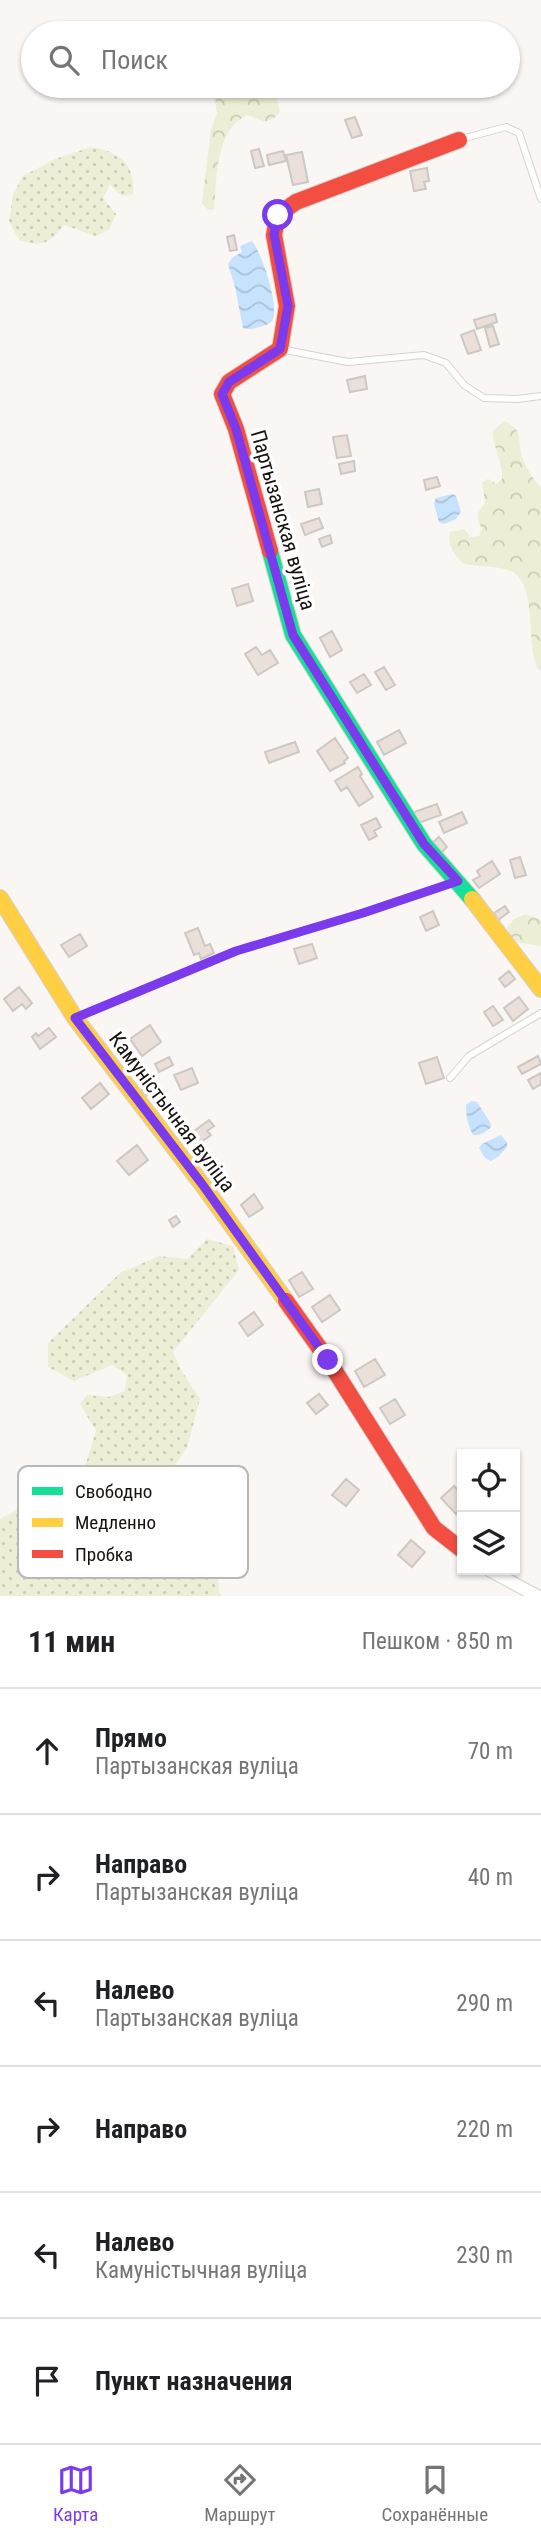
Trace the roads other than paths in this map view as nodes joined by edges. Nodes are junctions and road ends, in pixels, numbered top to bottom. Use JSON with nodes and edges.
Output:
{"nodes":[{"id":1,"x":459,"y":139,"type":"joint"},
{"id":2,"x":541,"y":199,"type":"edge"},
{"id":3,"x":280,"y":349,"type":"junction"},
{"id":4,"x":541,"y":396,"type":"edge"},
{"id":5,"x":458,"y":881,"type":"junction"},
{"id":6,"x":0,"y":898,"type":"edge"},
{"id":7,"x":541,"y":989,"type":"edge"},
{"id":8,"x":541,"y":1013,"type":"edge"},
{"id":9,"x":75,"y":1018,"type":"junction"},
{"id":10,"x":450,"y":1078,"type":"dead end"},
{"id":11,"x":457,"y":1546,"type":"edge"},
{"id":12,"x":498,"y":1575,"type":"edge"},
{"id":13,"x":537,"y":1596,"type":"edge"}],
"edges":[{"from":1,"to":2,"type":"lane"},
{"from":1,"to":3,"type":"street"},
{"from":3,"to":4,"type":"lane"},
{"from":3,"to":5,"type":"street","name":"Партызанская вуліца"},
{"from":5,"to":7,"type":"street","name":"Партызанская вуліца"},
{"from":5,"to":9,"type":"lane"},
{"from":6,"to":9,"type":"street","name":"Камуністычная вуліца"},
{"from":8,"to":10,"type":"lane"},
{"from":9,"to":11,"type":"street","name":"Камуністычная вуліца"},
{"from":12,"to":13,"type":"street"}]}
